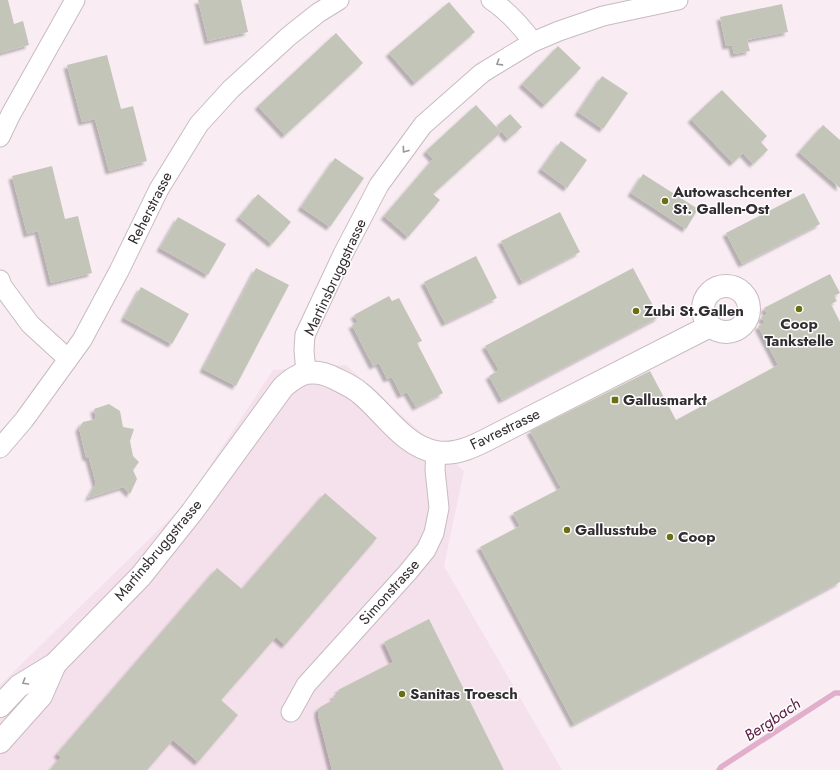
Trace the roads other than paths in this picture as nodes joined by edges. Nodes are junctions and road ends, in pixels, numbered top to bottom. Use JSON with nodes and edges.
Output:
{"nodes":[{"id":1,"x":75,"y":0,"type":"edge"},
{"id":2,"x":339,"y":0,"type":"edge"},
{"id":3,"x":491,"y":0,"type":"edge"},
{"id":4,"x":678,"y":0,"type":"edge"},
{"id":5,"x":533,"y":42,"type":"junction"},
{"id":6,"x":0,"y":137,"type":"edge"},
{"id":7,"x":0,"y":280,"type":"edge"},
{"id":8,"x":710,"y":326,"type":"dead end"},
{"id":9,"x":68,"y":359,"type":"junction"},
{"id":10,"x":306,"y":373,"type":"junction"},
{"id":11,"x":0,"y":448,"type":"edge"},
{"id":12,"x":436,"y":452,"type":"junction"},
{"id":13,"x":55,"y":664,"type":"junction"},
{"id":14,"x":0,"y":706,"type":"edge"},
{"id":15,"x":291,"y":712,"type":"dead end"},
{"id":16,"x":0,"y":742,"type":"edge"}],
"edges":[{"from":1,"to":6,"type":"street"},
{"from":2,"to":9,"type":"street","name":"Reherstrasse"},
{"from":3,"to":5,"type":"street"},
{"from":4,"to":5,"type":"street","name":"Martinsbruggstrasse"},
{"from":5,"to":10,"type":"street","name":"Martinsbruggstrasse","one_way":true},
{"from":7,"to":9,"type":"street"},
{"from":8,"to":12,"type":"street","name":"Favrestrasse"},
{"from":9,"to":11,"type":"street","name":"Reherstrasse"},
{"from":10,"to":12,"type":"street","name":"Favrestrasse"},
{"from":10,"to":13,"type":"street","name":"Martinsbruggstrasse"},
{"from":12,"to":15,"type":"street","name":"Simonstrasse"},
{"from":13,"to":14,"type":"street","name":"Martinsbruggstrasse","one_way":true},
{"from":13,"to":16,"type":"street","name":"Martinsbruggstrasse"}]}
